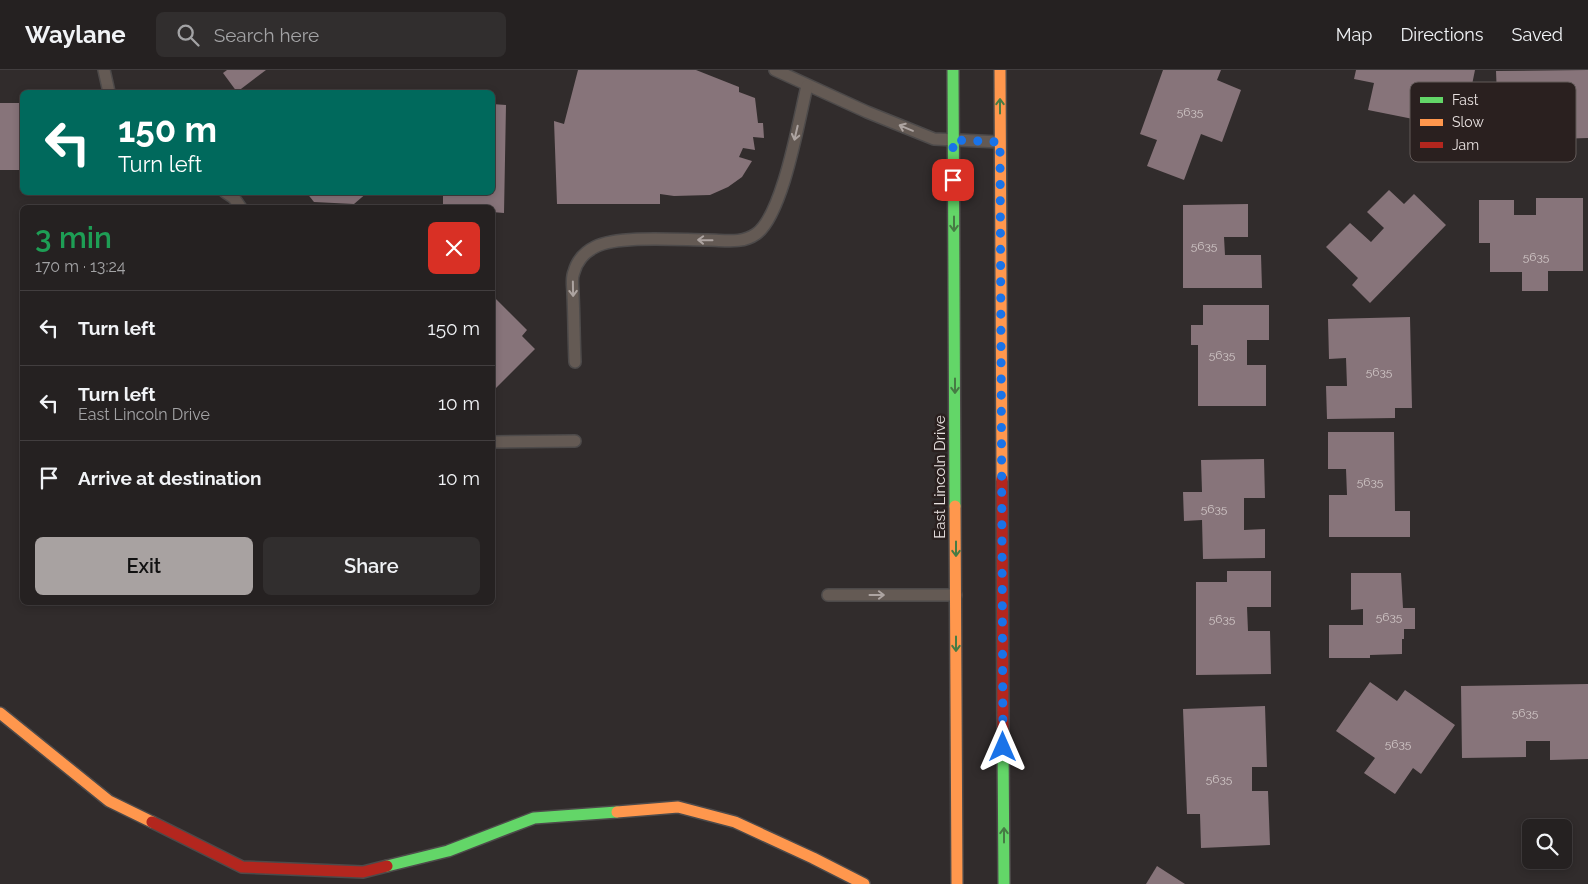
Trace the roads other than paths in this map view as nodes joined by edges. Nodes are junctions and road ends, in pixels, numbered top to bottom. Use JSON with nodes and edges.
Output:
{"nodes":[{"id":1,"x":104,"y":70,"type":"edge"},
{"id":2,"x":775,"y":70,"type":"edge"},
{"id":3,"x":953,"y":70,"type":"edge"},
{"id":4,"x":1000,"y":70,"type":"edge"},
{"id":5,"x":807,"y":86,"type":"junction"},
{"id":6,"x":109,"y":90,"type":"edge"},
{"id":7,"x":953,"y":140,"type":"junction"},
{"id":8,"x":1000,"y":142,"type":"junction"},
{"id":9,"x":230,"y":195,"type":"edge"},
{"id":10,"x":239,"y":205,"type":"edge"},
{"id":11,"x":575,"y":362,"type":"dead end"},
{"id":12,"x":575,"y":441,"type":"dead end"},
{"id":13,"x":495,"y":442,"type":"edge"},
{"id":14,"x":828,"y":595,"type":"dead end"},
{"id":15,"x":956,"y":595,"type":"junction"},
{"id":16,"x":0,"y":713,"type":"edge"},
{"id":17,"x":864,"y":884,"type":"edge"},
{"id":18,"x":957,"y":884,"type":"edge"},
{"id":19,"x":1004,"y":884,"type":"edge"}],
"edges":[{"from":1,"to":6,"type":"lane"},
{"from":2,"to":5,"type":"lane"},
{"from":3,"to":7,"type":"main road","name":"East Lincoln Drive"},
{"from":8,"to":4,"type":"main road","one_way":true},
{"from":7,"to":5,"type":"lane","one_way":true},
{"from":5,"to":11,"type":"lane","one_way":true},
{"from":7,"to":8,"type":"lane"},
{"from":7,"to":15,"type":"main road","name":"East Lincoln Drive","one_way":true},
{"from":19,"to":8,"type":"main road","one_way":true},
{"from":9,"to":10,"type":"lane"},
{"from":12,"to":13,"type":"lane"},
{"from":14,"to":15,"type":"lane","one_way":true},
{"from":15,"to":18,"type":"main road","name":"East Lincoln Drive","one_way":true},
{"from":16,"to":17,"type":"main road"}]}
